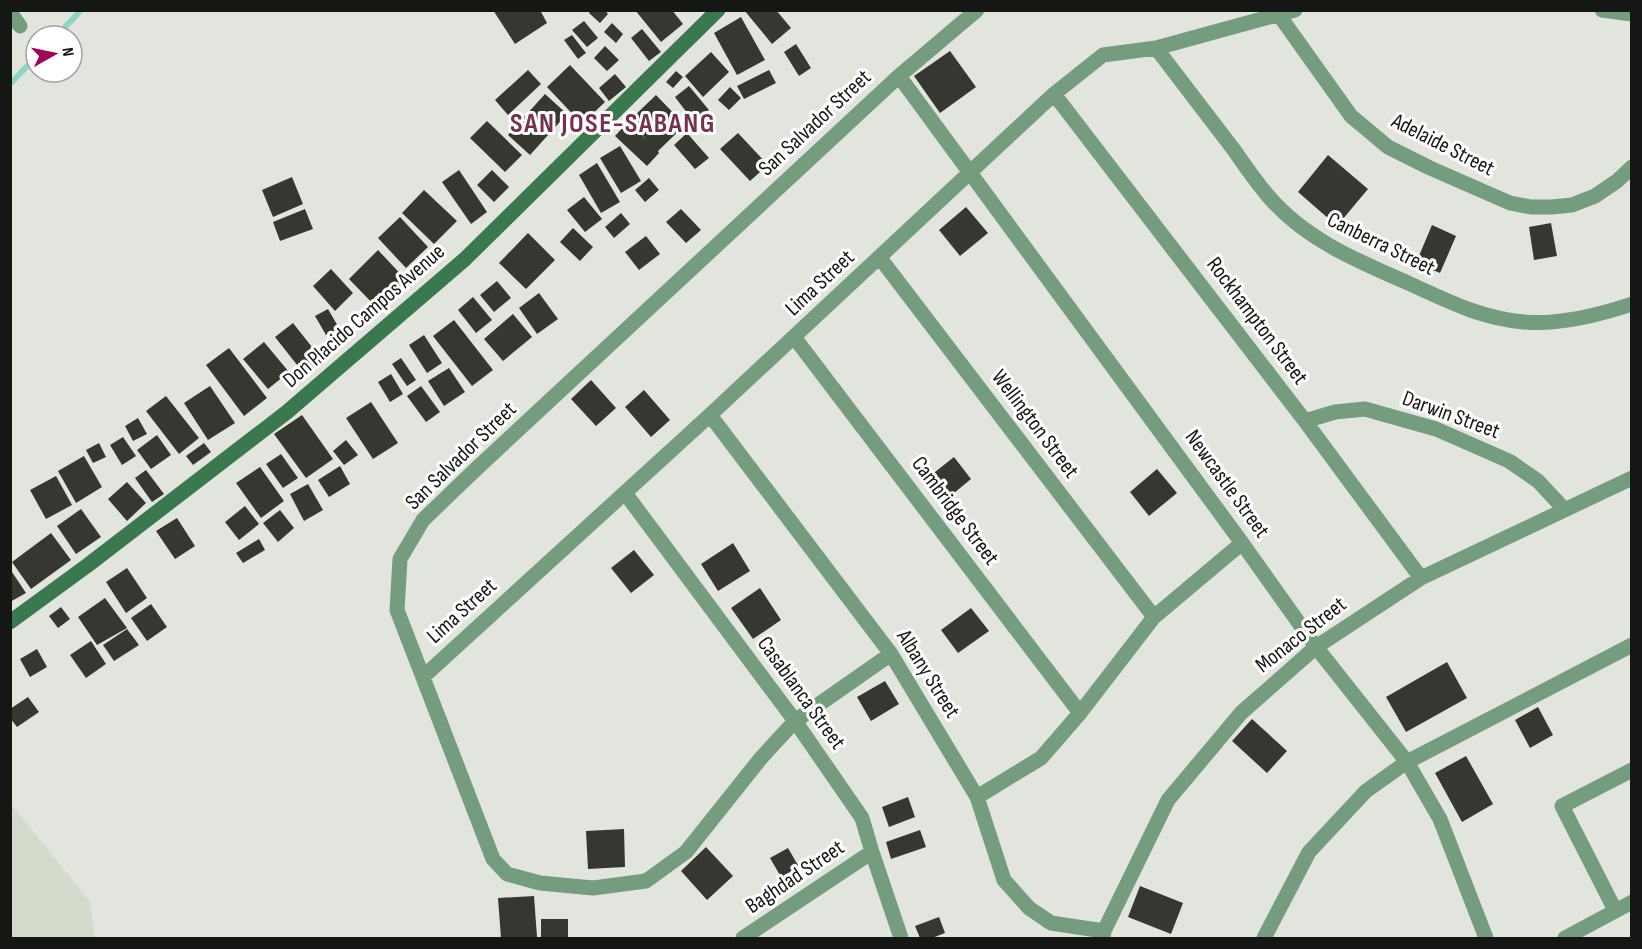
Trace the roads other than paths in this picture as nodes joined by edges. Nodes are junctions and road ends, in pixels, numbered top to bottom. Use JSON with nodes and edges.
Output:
{"nodes":[{"id":1,"x":718,"y":10,"type":"edge"},
{"id":2,"x":977,"y":10,"type":"edge"},
{"id":3,"x":1295,"y":10,"type":"edge"},
{"id":4,"x":1602,"y":10,"type":"edge"},
{"id":5,"x":10,"y":12,"type":"edge"},
{"id":6,"x":1632,"y":14,"type":"edge"},
{"id":7,"x":1279,"y":15,"type":"junction"},
{"id":8,"x":20,"y":27,"type":"dead end"},
{"id":9,"x":1156,"y":48,"type":"junction"},
{"id":10,"x":898,"y":76,"type":"junction"},
{"id":11,"x":1054,"y":94,"type":"junction"},
{"id":12,"x":1632,"y":167,"type":"edge"},
{"id":13,"x":971,"y":173,"type":"junction"},
{"id":14,"x":880,"y":258,"type":"junction"},
{"id":15,"x":1632,"y":304,"type":"edge"},
{"id":16,"x":794,"y":337,"type":"junction"},
{"id":17,"x":710,"y":415,"type":"junction"},
{"id":18,"x":1305,"y":421,"type":"junction"},
{"id":19,"x":1632,"y":478,"type":"edge"},
{"id":20,"x":625,"y":493,"type":"junction"},
{"id":21,"x":1565,"y":510,"type":"junction"},
{"id":22,"x":1242,"y":543,"type":"junction"},
{"id":23,"x":1421,"y":578,"type":"junction"},
{"id":24,"x":1154,"y":616,"type":"junction"},
{"id":25,"x":10,"y":622,"type":"edge"},
{"id":26,"x":1632,"y":645,"type":"edge"},
{"id":27,"x":1316,"y":647,"type":"junction"},
{"id":28,"x":891,"y":654,"type":"junction"},
{"id":29,"x":423,"y":677,"type":"junction"},
{"id":30,"x":1080,"y":713,"type":"junction"},
{"id":31,"x":795,"y":721,"type":"junction"},
{"id":32,"x":1407,"y":762,"type":"junction"},
{"id":33,"x":1632,"y":770,"type":"edge"},
{"id":34,"x":977,"y":797,"type":"junction"},
{"id":35,"x":872,"y":852,"type":"junction"},
{"id":36,"x":1632,"y":902,"type":"edge"},
{"id":37,"x":1615,"y":910,"type":"junction"},
{"id":38,"x":1103,"y":935,"type":"edge"},
{"id":39,"x":743,"y":939,"type":"edge"},
{"id":40,"x":901,"y":939,"type":"edge"},
{"id":41,"x":1264,"y":939,"type":"edge"},
{"id":42,"x":1486,"y":939,"type":"edge"},
{"id":43,"x":1565,"y":939,"type":"edge"}],
"edges":[{"from":1,"to":25,"type":"main road","name":"Don Placido Campos Avenue"},
{"from":2,"to":10,"type":"street","name":"San Salvador Street"},
{"from":3,"to":7,"type":"street","name":"Lima Street"},
{"from":4,"to":6,"type":"street"},
{"from":5,"to":8,"type":"street"},
{"from":7,"to":9,"type":"street","name":"Lima Street"},
{"from":7,"to":12,"type":"street","name":"Adelaide Street"},
{"from":9,"to":11,"type":"street","name":"Lima Street"},
{"from":9,"to":15,"type":"street","name":"Canberra Street"},
{"from":10,"to":13,"type":"street","name":"Newcastle Street"},
{"from":10,"to":29,"type":"street","name":"San Salvador Street"},
{"from":11,"to":13,"type":"street","name":"Lima Street"},
{"from":11,"to":18,"type":"street","name":"Rockhampton Street"},
{"from":13,"to":14,"type":"street","name":"Lima Street"},
{"from":13,"to":22,"type":"street","name":"Newcastle Street"},
{"from":14,"to":16,"type":"street","name":"Lima Street"},
{"from":14,"to":24,"type":"street","name":"Wellington Street"},
{"from":16,"to":17,"type":"street","name":"Lima Street"},
{"from":16,"to":30,"type":"street","name":"Cambridge Street"},
{"from":17,"to":20,"type":"street","name":"Lima Street"},
{"from":17,"to":28,"type":"street","name":"Albany Street"},
{"from":18,"to":21,"type":"street","name":"Darwin Street"},
{"from":18,"to":23,"type":"street","name":"Rockhampton Street"},
{"from":19,"to":21,"type":"street","name":"Monaco Street"},
{"from":20,"to":29,"type":"street","name":"Lima Street"},
{"from":20,"to":31,"type":"street","name":"Casablanca Street"},
{"from":21,"to":23,"type":"street","name":"Monaco Street"},
{"from":22,"to":24,"type":"street"},
{"from":22,"to":27,"type":"street","name":"Newcastle Street"},
{"from":23,"to":27,"type":"street","name":"Monaco Street"},
{"from":24,"to":30,"type":"street"},
{"from":26,"to":32,"type":"street"},
{"from":27,"to":32,"type":"street","name":"Newcastle Street"},
{"from":27,"to":38,"type":"street","name":"Monaco Street"},
{"from":28,"to":31,"type":"street","name":"San Salvador Street"},
{"from":28,"to":34,"type":"street","name":"Albany Street"},
{"from":29,"to":31,"type":"street","name":"San Salvador Street"},
{"from":30,"to":34,"type":"street"},
{"from":31,"to":35,"type":"street","name":"Casablanca Street"},
{"from":32,"to":41,"type":"street"},
{"from":32,"to":42,"type":"street","name":"Newcastle Street"},
{"from":33,"to":37,"type":"street"},
{"from":34,"to":38,"type":"street","name":"Albany Street"},
{"from":35,"to":39,"type":"street","name":"Baghdad Street"},
{"from":35,"to":40,"type":"street","name":"Casablanca Street"},
{"from":36,"to":37,"type":"street"},
{"from":37,"to":43,"type":"street"}]}
